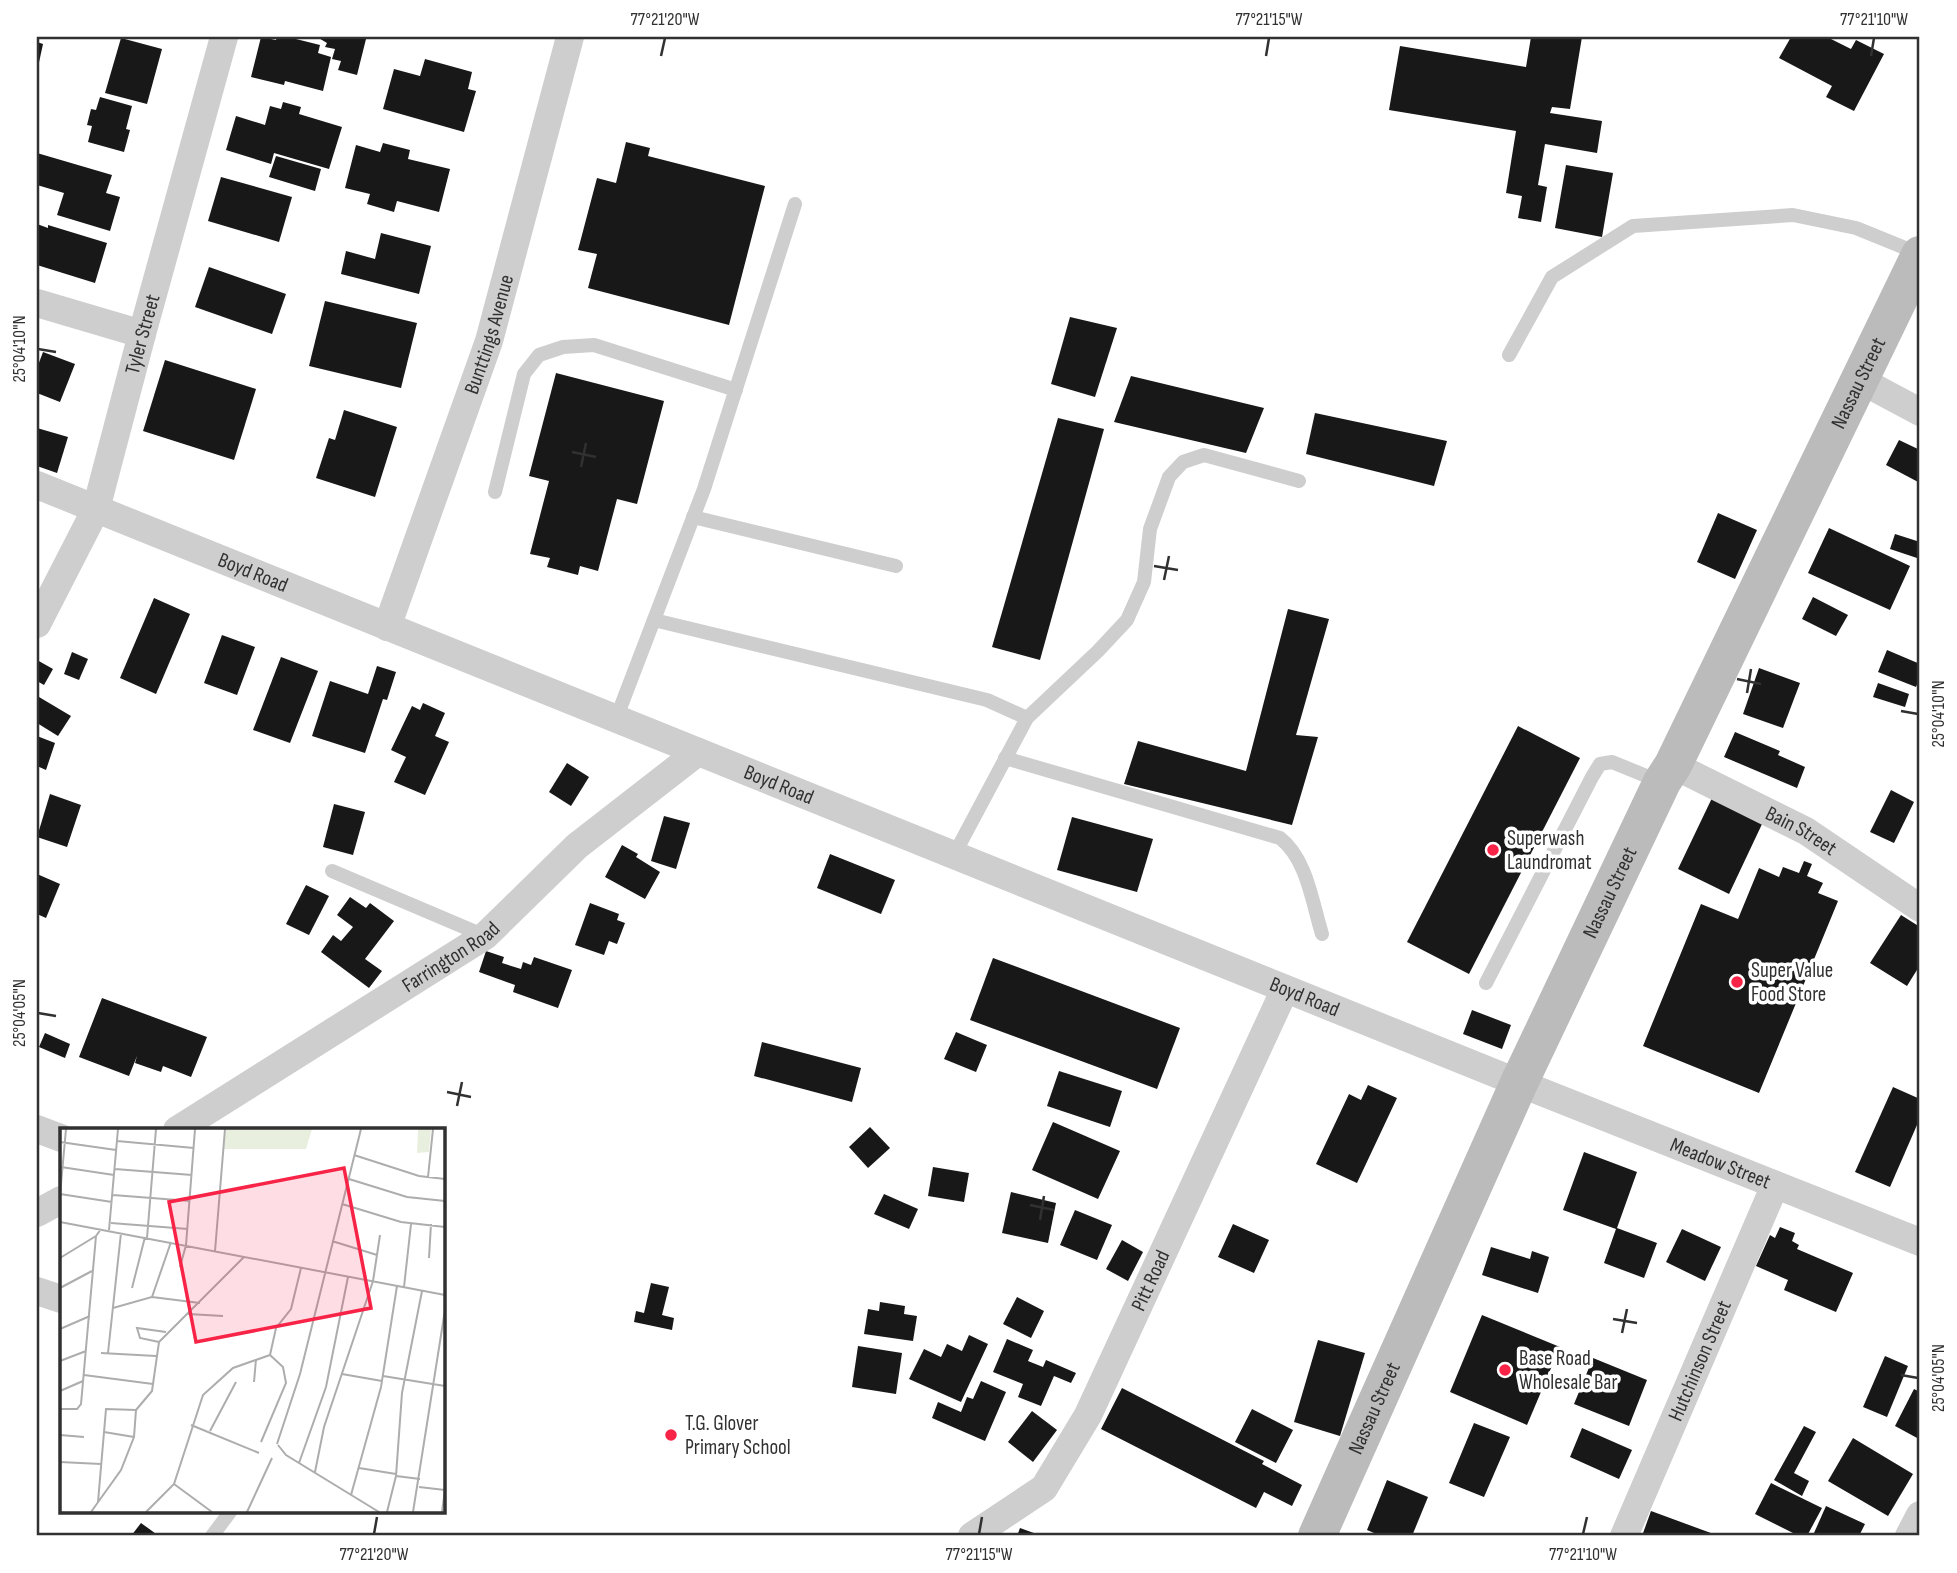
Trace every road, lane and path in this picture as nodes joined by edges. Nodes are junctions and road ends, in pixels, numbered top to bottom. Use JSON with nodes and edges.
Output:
{"nodes":[{"id":1,"x":223,"y":37,"type":"edge"},
{"id":2,"x":570,"y":37,"type":"edge"},
{"id":3,"x":795,"y":204,"type":"dead end"},
{"id":4,"x":1920,"y":255,"type":"edge"},
{"id":5,"x":37,"y":303,"type":"edge"},
{"id":6,"x":142,"y":334,"type":"junction"},
{"id":7,"x":1509,"y":355,"type":"dead end"},
{"id":8,"x":1860,"y":380,"type":"junction"},
{"id":9,"x":736,"y":390,"type":"junction"},
{"id":10,"x":1920,"y":412,"type":"edge"},
{"id":11,"x":1300,"y":481,"type":"dead end"},
{"id":12,"x":37,"y":485,"type":"edge"},
{"id":13,"x":495,"y":492,"type":"dead end"},
{"id":14,"x":96,"y":509,"type":"junction"},
{"id":15,"x":693,"y":517,"type":"junction"},
{"id":16,"x":896,"y":566,"type":"dead end"},
{"id":17,"x":654,"y":620,"type":"junction"},
{"id":18,"x":37,"y":624,"type":"edge"},
{"id":19,"x":387,"y":627,"type":"junction"},
{"id":20,"x":1027,"y":718,"type":"junction"},
{"id":21,"x":616,"y":719,"type":"junction"},
{"id":22,"x":698,"y":752,"type":"junction"},
{"id":23,"x":1005,"y":758,"type":"junction"},
{"id":24,"x":1668,"y":774,"type":"junction"},
{"id":25,"x":954,"y":855,"type":"junction"},
{"id":26,"x":332,"y":871,"type":"dead end"},
{"id":27,"x":1920,"y":908,"type":"edge"},
{"id":28,"x":1322,"y":933,"type":"dead end"},
{"id":29,"x":485,"y":936,"type":"junction"},
{"id":30,"x":1486,"y":983,"type":"dead end"},
{"id":31,"x":1285,"y":989,"type":"junction"},
{"id":32,"x":1519,"y":1083,"type":"junction"},
{"id":33,"x":180,"y":1128,"type":"edge"},
{"id":34,"x":37,"y":1129,"type":"edge"},
{"id":35,"x":60,"y":1138,"type":"edge"},
{"id":36,"x":1775,"y":1185,"type":"junction"},
{"id":37,"x":60,"y":1200,"type":"edge"},
{"id":38,"x":37,"y":1213,"type":"edge"},
{"id":39,"x":1920,"y":1242,"type":"edge"},
{"id":40,"x":37,"y":1290,"type":"edge"},
{"id":41,"x":60,"y":1299,"type":"edge"},
{"id":42,"x":228,"y":1514,"type":"edge"},
{"id":43,"x":1920,"y":1515,"type":"edge"},
{"id":44,"x":212,"y":1536,"type":"edge"},
{"id":45,"x":972,"y":1536,"type":"edge"},
{"id":46,"x":1317,"y":1536,"type":"edge"},
{"id":47,"x":1624,"y":1536,"type":"edge"},
{"id":48,"x":1909,"y":1536,"type":"edge"}],
"edges":[{"from":1,"to":6,"type":"street","name":"Tyler Street"},
{"from":2,"to":19,"type":"street","name":"Bunttings Avenue"},
{"from":3,"to":9,"type":"lane"},
{"from":4,"to":7,"type":"lane"},
{"from":4,"to":8,"type":"main road","name":"Nassau Street"},
{"from":5,"to":6,"type":"street"},
{"from":6,"to":14,"type":"street","name":"Tyler Street"},
{"from":8,"to":10,"type":"street"},
{"from":8,"to":24,"type":"main road","name":"Nassau Street"},
{"from":9,"to":13,"type":"lane"},
{"from":9,"to":15,"type":"lane"},
{"from":11,"to":20,"type":"lane"},
{"from":12,"to":14,"type":"street","name":"Boyd Road"},
{"from":14,"to":18,"type":"street","name":"Tyler Street"},
{"from":14,"to":19,"type":"street","name":"Boyd Road"},
{"from":15,"to":16,"type":"lane"},
{"from":15,"to":17,"type":"lane"},
{"from":17,"to":20,"type":"lane"},
{"from":17,"to":21,"type":"lane"},
{"from":19,"to":21,"type":"street","name":"Boyd Road"},
{"from":20,"to":23,"type":"lane"},
{"from":21,"to":22,"type":"street","name":"Boyd Road"},
{"from":22,"to":25,"type":"street","name":"Boyd Road"},
{"from":22,"to":29,"type":"street","name":"Farrington Road"},
{"from":23,"to":25,"type":"lane"},
{"from":23,"to":28,"type":"lane"},
{"from":24,"to":27,"type":"street","name":"Bain Street"},
{"from":24,"to":30,"type":"lane"},
{"from":24,"to":32,"type":"main road","name":"Nassau Street"},
{"from":25,"to":31,"type":"street","name":"Boyd Road"},
{"from":26,"to":29,"type":"lane"},
{"from":29,"to":33,"type":"street","name":"Farrington Road"},
{"from":31,"to":32,"type":"street","name":"Boyd Road"},
{"from":31,"to":45,"type":"street","name":"Pitt Road"},
{"from":32,"to":36,"type":"street","name":"Meadow Street"},
{"from":32,"to":46,"type":"main road","name":"Nassau Street"},
{"from":34,"to":35,"type":"street"},
{"from":36,"to":39,"type":"street","name":"Meadow Street"},
{"from":36,"to":47,"type":"street","name":"Hutchinson Street"},
{"from":37,"to":38,"type":"street"},
{"from":40,"to":41,"type":"street"},
{"from":42,"to":44,"type":"lane"},
{"from":43,"to":48,"type":"street"}]}
